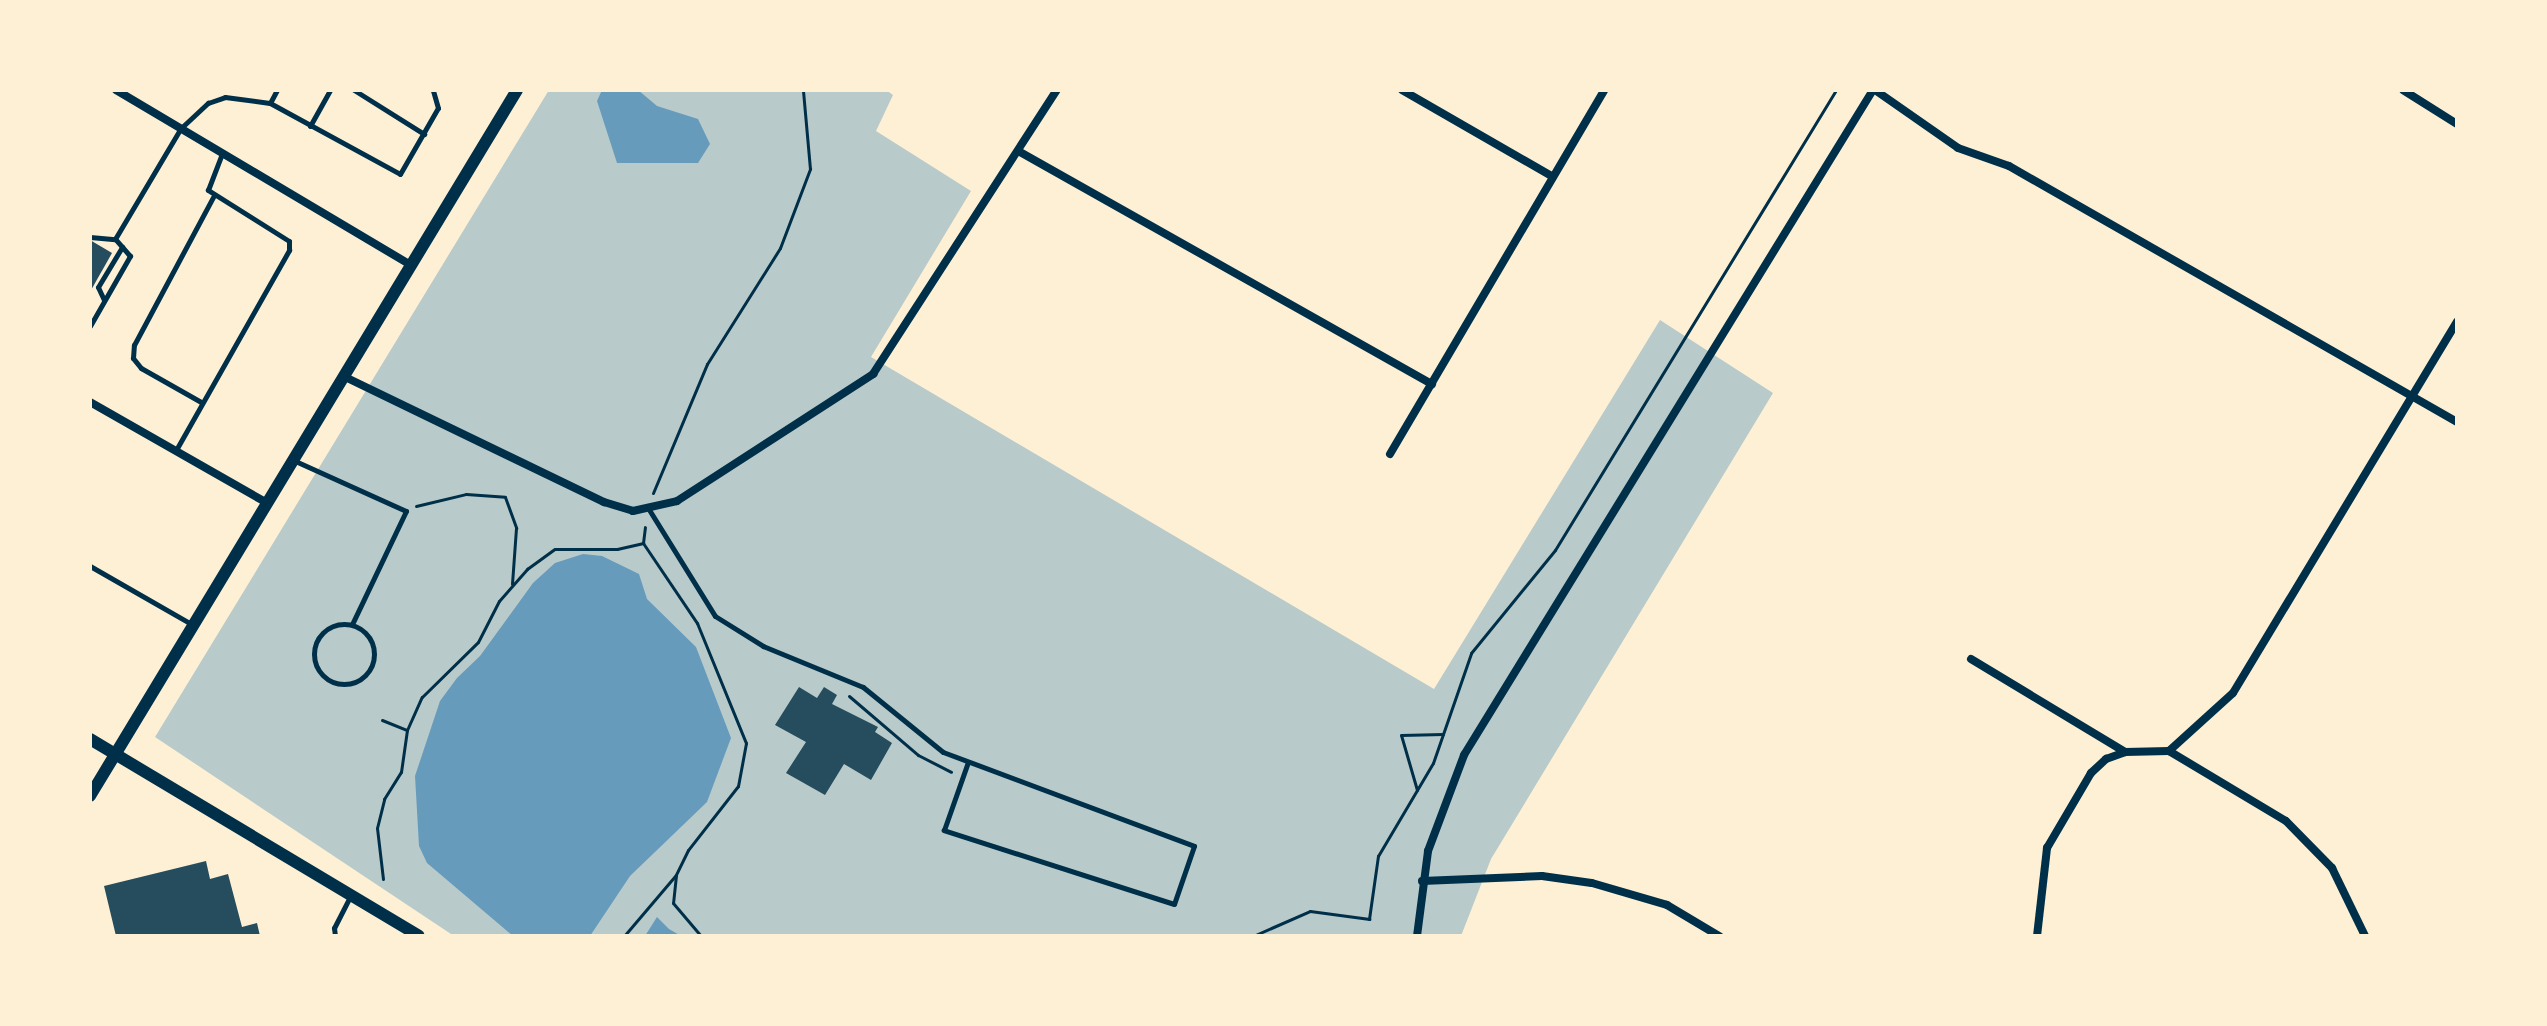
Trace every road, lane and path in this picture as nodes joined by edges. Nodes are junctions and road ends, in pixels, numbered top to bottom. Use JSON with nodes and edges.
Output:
{"nodes":[{"id":1,"x":116,"y":90,"type":"edge"},
{"id":2,"x":277,"y":90,"type":"edge"},
{"id":3,"x":330,"y":90,"type":"edge"},
{"id":4,"x":354,"y":90,"type":"edge"},
{"id":5,"x":433,"y":90,"type":"edge"},
{"id":6,"x":517,"y":90,"type":"edge"},
{"id":7,"x":1057,"y":90,"type":"edge"},
{"id":8,"x":1402,"y":90,"type":"edge"},
{"id":9,"x":1604,"y":90,"type":"edge"},
{"id":10,"x":1836,"y":90,"type":"edge"},
{"id":11,"x":1874,"y":90,"type":"edge"},
{"id":12,"x":2403,"y":90,"type":"edge"},
{"id":13,"x":270,"y":103,"type":"junction"},
{"id":14,"x":2457,"y":124,"type":"edge"},
{"id":15,"x":310,"y":126,"type":"junction"},
{"id":16,"x":181,"y":128,"type":"junction"},
{"id":17,"x":424,"y":134,"type":"junction"},
{"id":18,"x":1020,"y":152,"type":"junction"},
{"id":19,"x":222,"y":153,"type":"junction"},
{"id":20,"x":1553,"y":177,"type":"junction"},
{"id":21,"x":213,"y":197,"type":"junction"},
{"id":22,"x":90,"y":237,"type":"edge"},
{"id":23,"x":115,"y":239,"type":"junction"},
{"id":24,"x":122,"y":247,"type":"junction"},
{"id":25,"x":412,"y":266,"type":"junction"},
{"id":26,"x":104,"y":300,"type":"junction"},
{"id":27,"x":93,"y":314,"type":"edge"},
{"id":28,"x":2457,"y":321,"type":"edge"},
{"id":29,"x":90,"y":326,"type":"edge"},
{"id":30,"x":343,"y":376,"type":"junction"},
{"id":31,"x":1432,"y":384,"type":"junction"},
{"id":32,"x":2413,"y":395,"type":"junction"},
{"id":33,"x":90,"y":402,"type":"edge"},
{"id":34,"x":201,"y":402,"type":"junction"},
{"id":35,"x":2457,"y":422,"type":"edge"},
{"id":36,"x":176,"y":451,"type":"junction"},
{"id":37,"x":1390,"y":454,"type":"dead end"},
{"id":38,"x":292,"y":460,"type":"junction"},
{"id":39,"x":265,"y":502,"type":"junction"},
{"id":40,"x":648,"y":508,"type":"junction"},
{"id":41,"x":406,"y":511,"type":"junction"},
{"id":42,"x":643,"y":543,"type":"dead end"},
{"id":43,"x":90,"y":566,"type":"edge"},
{"id":44,"x":511,"y":587,"type":"dead end"},
{"id":45,"x":689,"y":612,"type":"junction"},
{"id":46,"x":703,"y":620,"type":"dead end"},
{"id":47,"x":352,"y":624,"type":"junction"},
{"id":48,"x":193,"y":625,"type":"junction"},
{"id":49,"x":1971,"y":659,"type":"dead end"},
{"id":50,"x":839,"y":690,"type":"dead end"},
{"id":51,"x":382,"y":720,"type":"dead end"},
{"id":52,"x":407,"y":730,"type":"dead end"},
{"id":53,"x":1443,"y":734,"type":"junction"},
{"id":54,"x":90,"y":739,"type":"edge"},
{"id":55,"x":2169,"y":751,"type":"junction"},
{"id":56,"x":2125,"y":752,"type":"junction"},
{"id":57,"x":117,"y":754,"type":"junction"},
{"id":58,"x":968,"y":762,"type":"junction"},
{"id":59,"x":962,"y":777,"type":"junction"},
{"id":60,"x":1417,"y":790,"type":"junction"},
{"id":61,"x":90,"y":796,"type":"edge"},
{"id":62,"x":676,"y":875,"type":"junction"},
{"id":63,"x":1422,"y":881,"type":"junction"},
{"id":64,"x":353,"y":893,"type":"junction"},
{"id":65,"x":335,"y":936,"type":"edge"},
{"id":66,"x":419,"y":936,"type":"edge"},
{"id":67,"x":624,"y":936,"type":"edge"},
{"id":68,"x":701,"y":936,"type":"edge"},
{"id":69,"x":1253,"y":936,"type":"edge"},
{"id":70,"x":1417,"y":936,"type":"edge"},
{"id":71,"x":1719,"y":936,"type":"edge"},
{"id":72,"x":2037,"y":936,"type":"edge"},
{"id":73,"x":2365,"y":936,"type":"edge"}],
"edges":[{"from":1,"to":16,"type":"street"},
{"from":2,"to":13,"type":"lane"},
{"from":3,"to":15,"type":"lane"},
{"from":4,"to":17,"type":"lane"},
{"from":5,"to":17,"type":"lane"},
{"from":6,"to":25,"type":"street"},
{"from":7,"to":18,"type":"street"},
{"from":8,"to":20,"type":"street"},
{"from":9,"to":20,"type":"street"},
{"from":10,"to":53,"type":"path"},
{"from":11,"to":32,"type":"street"},
{"from":11,"to":63,"type":"street"},
{"from":12,"to":14,"type":"street"},
{"from":13,"to":15,"type":"lane"},
{"from":13,"to":16,"type":"lane"},
{"from":15,"to":17,"type":"lane"},
{"from":16,"to":19,"type":"street"},
{"from":16,"to":23,"type":"lane"},
{"from":18,"to":31,"type":"street"},
{"from":18,"to":40,"type":"street"},
{"from":19,"to":21,"type":"lane"},
{"from":19,"to":25,"type":"street"},
{"from":20,"to":31,"type":"street"},
{"from":21,"to":34,"type":"lane"},
{"from":21,"to":34,"type":"lane"},
{"from":22,"to":23,"type":"lane"},
{"from":23,"to":24,"type":"lane"},
{"from":24,"to":26,"type":"lane"},
{"from":24,"to":26,"type":"lane"},
{"from":25,"to":30,"type":"street"},
{"from":26,"to":27,"type":"lane"},
{"from":27,"to":29,"type":"lane"},
{"from":28,"to":32,"type":"street"},
{"from":30,"to":38,"type":"street"},
{"from":30,"to":40,"type":"street"},
{"from":31,"to":37,"type":"street"},
{"from":32,"to":35,"type":"street"},
{"from":32,"to":55,"type":"street"},
{"from":33,"to":36,"type":"street"},
{"from":34,"to":36,"type":"lane"},
{"from":36,"to":39,"type":"street"},
{"from":38,"to":39,"type":"street"},
{"from":38,"to":41,"type":"lane"},
{"from":39,"to":48,"type":"street"},
{"from":40,"to":58,"type":"lane"},
{"from":41,"to":44,"type":"path"},
{"from":41,"to":47,"type":"lane"},
{"from":42,"to":45,"type":"path"},
{"from":43,"to":48,"type":"lane"},
{"from":45,"to":46,"type":"path"},
{"from":45,"to":62,"type":"path"},
{"from":47,"to":47,"type":"lane"},
{"from":48,"to":57,"type":"street"},
{"from":49,"to":56,"type":"street"},
{"from":50,"to":59,"type":"path"},
{"from":51,"to":52,"type":"path"},
{"from":53,"to":60,"type":"path"},
{"from":53,"to":60,"type":"path"},
{"from":54,"to":57,"type":"street"},
{"from":55,"to":56,"type":"street"},
{"from":55,"to":73,"type":"street"},
{"from":56,"to":72,"type":"street"},
{"from":57,"to":61,"type":"street"},
{"from":57,"to":64,"type":"street"},
{"from":58,"to":59,"type":"lane"},
{"from":58,"to":59,"type":"lane"},
{"from":60,"to":69,"type":"path"},
{"from":62,"to":67,"type":"path"},
{"from":62,"to":68,"type":"path"},
{"from":63,"to":70,"type":"street"},
{"from":63,"to":71,"type":"street"},
{"from":64,"to":65,"type":"lane"},
{"from":64,"to":66,"type":"street"}]}
